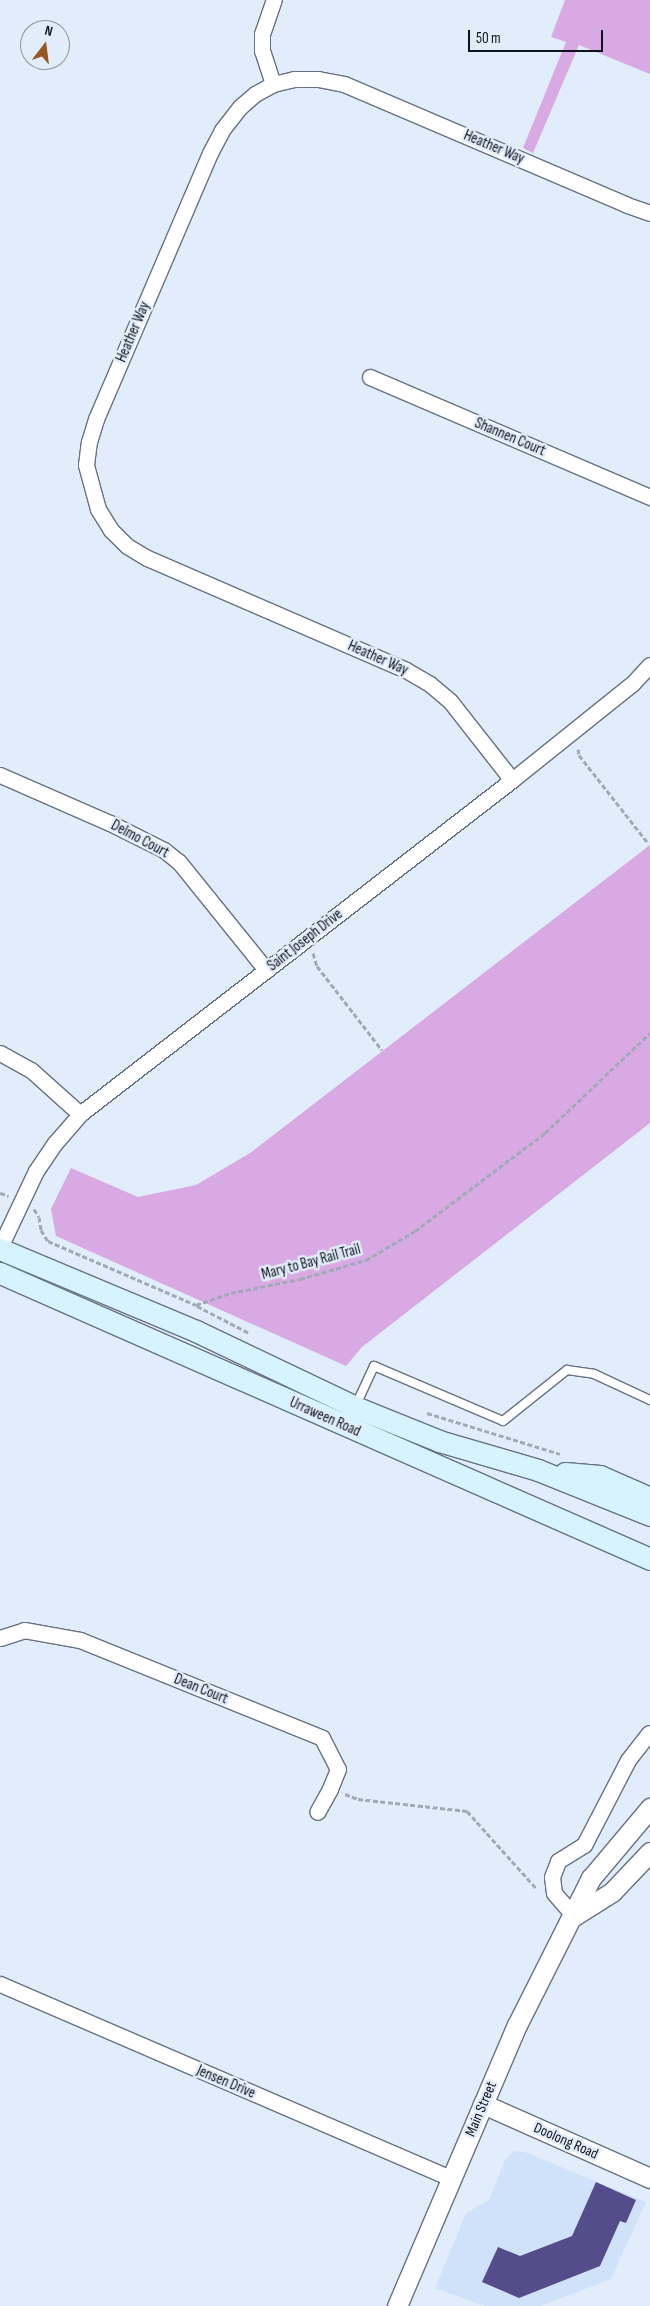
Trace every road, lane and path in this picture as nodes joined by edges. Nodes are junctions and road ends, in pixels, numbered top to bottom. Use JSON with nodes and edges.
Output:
{"nodes":[{"id":1,"x":274,"y":0,"type":"edge"},
{"id":2,"x":273,"y":84,"type":"junction"},
{"id":3,"x":650,"y":212,"type":"edge"},
{"id":4,"x":370,"y":377,"type":"dead end"},
{"id":5,"x":650,"y":497,"type":"edge"},
{"id":6,"x":650,"y":665,"type":"edge"},
{"id":7,"x":570,"y":733,"type":"junction"},
{"id":8,"x":0,"y":775,"type":"edge"},
{"id":9,"x":512,"y":780,"type":"junction"},
{"id":10,"x":648,"y":843,"type":"dead end"},
{"id":11,"x":305,"y":940,"type":"junction"},
{"id":12,"x":266,"y":970,"type":"junction"},
{"id":13,"x":650,"y":1033,"type":"edge"},
{"id":14,"x":382,"y":1050,"type":"dead end"},
{"id":15,"x":0,"y":1053,"type":"edge"},
{"id":16,"x":80,"y":1114,"type":"junction"},
{"id":17,"x":0,"y":1193,"type":"edge"},
{"id":18,"x":21,"y":1201,"type":"junction"},
{"id":19,"x":0,"y":1248,"type":"edge"},
{"id":20,"x":0,"y":1273,"type":"edge"},
{"id":21,"x":196,"y":1306,"type":"junction"},
{"id":22,"x":258,"y":1338,"type":"dead end"},
{"id":23,"x":650,"y":1400,"type":"edge"},
{"id":24,"x":355,"y":1407,"type":"junction"},
{"id":25,"x":418,"y":1410,"type":"dead end"},
{"id":26,"x":561,"y":1455,"type":"dead end"},
{"id":27,"x":538,"y":1470,"type":"junction"},
{"id":28,"x":650,"y":1498,"type":"edge"},
{"id":29,"x":650,"y":1515,"type":"edge"},
{"id":30,"x":650,"y":1559,"type":"edge"},
{"id":31,"x":0,"y":1638,"type":"edge"},
{"id":32,"x":649,"y":1733,"type":"edge"},
{"id":33,"x":330,"y":1789,"type":"junction"},
{"id":34,"x":650,"y":1808,"type":"edge"},
{"id":35,"x":317,"y":1812,"type":"dead end"},
{"id":36,"x":650,"y":1852,"type":"edge"},
{"id":37,"x":536,"y":1888,"type":"dead end"},
{"id":38,"x":574,"y":1916,"type":"junction"},
{"id":39,"x":0,"y":1984,"type":"edge"},
{"id":40,"x":483,"y":2104,"type":"junction"},
{"id":41,"x":650,"y":2178,"type":"edge"},
{"id":42,"x":452,"y":2179,"type":"junction"},
{"id":43,"x":397,"y":2306,"type":"edge"}],
"edges":[{"from":1,"to":2,"type":"street"},
{"from":2,"to":3,"type":"street","name":"Heather Way"},
{"from":2,"to":9,"type":"street","name":"Heather Way"},
{"from":4,"to":5,"type":"street","name":"Shannen Court"},
{"from":6,"to":7,"type":"street","name":"Saint Joseph Drive"},
{"from":7,"to":9,"type":"street","name":"Saint Joseph Drive"},
{"from":7,"to":10,"type":"path"},
{"from":8,"to":12,"type":"street","name":"Delmo Court"},
{"from":9,"to":11,"type":"street","name":"Saint Joseph Drive"},
{"from":11,"to":12,"type":"street","name":"Saint Joseph Drive"},
{"from":11,"to":14,"type":"path"},
{"from":12,"to":16,"type":"street","name":"Saint Joseph Drive"},
{"from":13,"to":21,"type":"path","name":"Mary to Bay Rail Trail"},
{"from":15,"to":16,"type":"street"},
{"from":16,"to":18,"type":"street","name":"Saint Joseph Drive"},
{"from":17,"to":18,"type":"path"},
{"from":18,"to":19,"type":"street","name":"Saint Joseph Drive"},
{"from":18,"to":21,"type":"path"},
{"from":19,"to":24,"type":"main road","name":"Urraween Road"},
{"from":20,"to":30,"type":"main road","name":"Urraween Road"},
{"from":21,"to":22,"type":"path"},
{"from":23,"to":24,"type":"lane"},
{"from":24,"to":27,"type":"main road","name":"Urraween Road"},
{"from":25,"to":26,"type":"path"},
{"from":27,"to":28,"type":"main road"},
{"from":27,"to":29,"type":"main road","name":"Urraween Road"},
{"from":31,"to":33,"type":"street","name":"Dean Court"},
{"from":32,"to":38,"type":"street"},
{"from":33,"to":35,"type":"street","name":"Dean Court"},
{"from":33,"to":37,"type":"path"},
{"from":34,"to":38,"type":"street","name":"Main Street"},
{"from":36,"to":38,"type":"street"},
{"from":38,"to":40,"type":"street","name":"Main Street"},
{"from":39,"to":42,"type":"street","name":"Jensen Drive"},
{"from":40,"to":41,"type":"street","name":"Doolong Road"},
{"from":40,"to":42,"type":"street","name":"Main Street"},
{"from":42,"to":43,"type":"street","name":"Main Street"}]}
